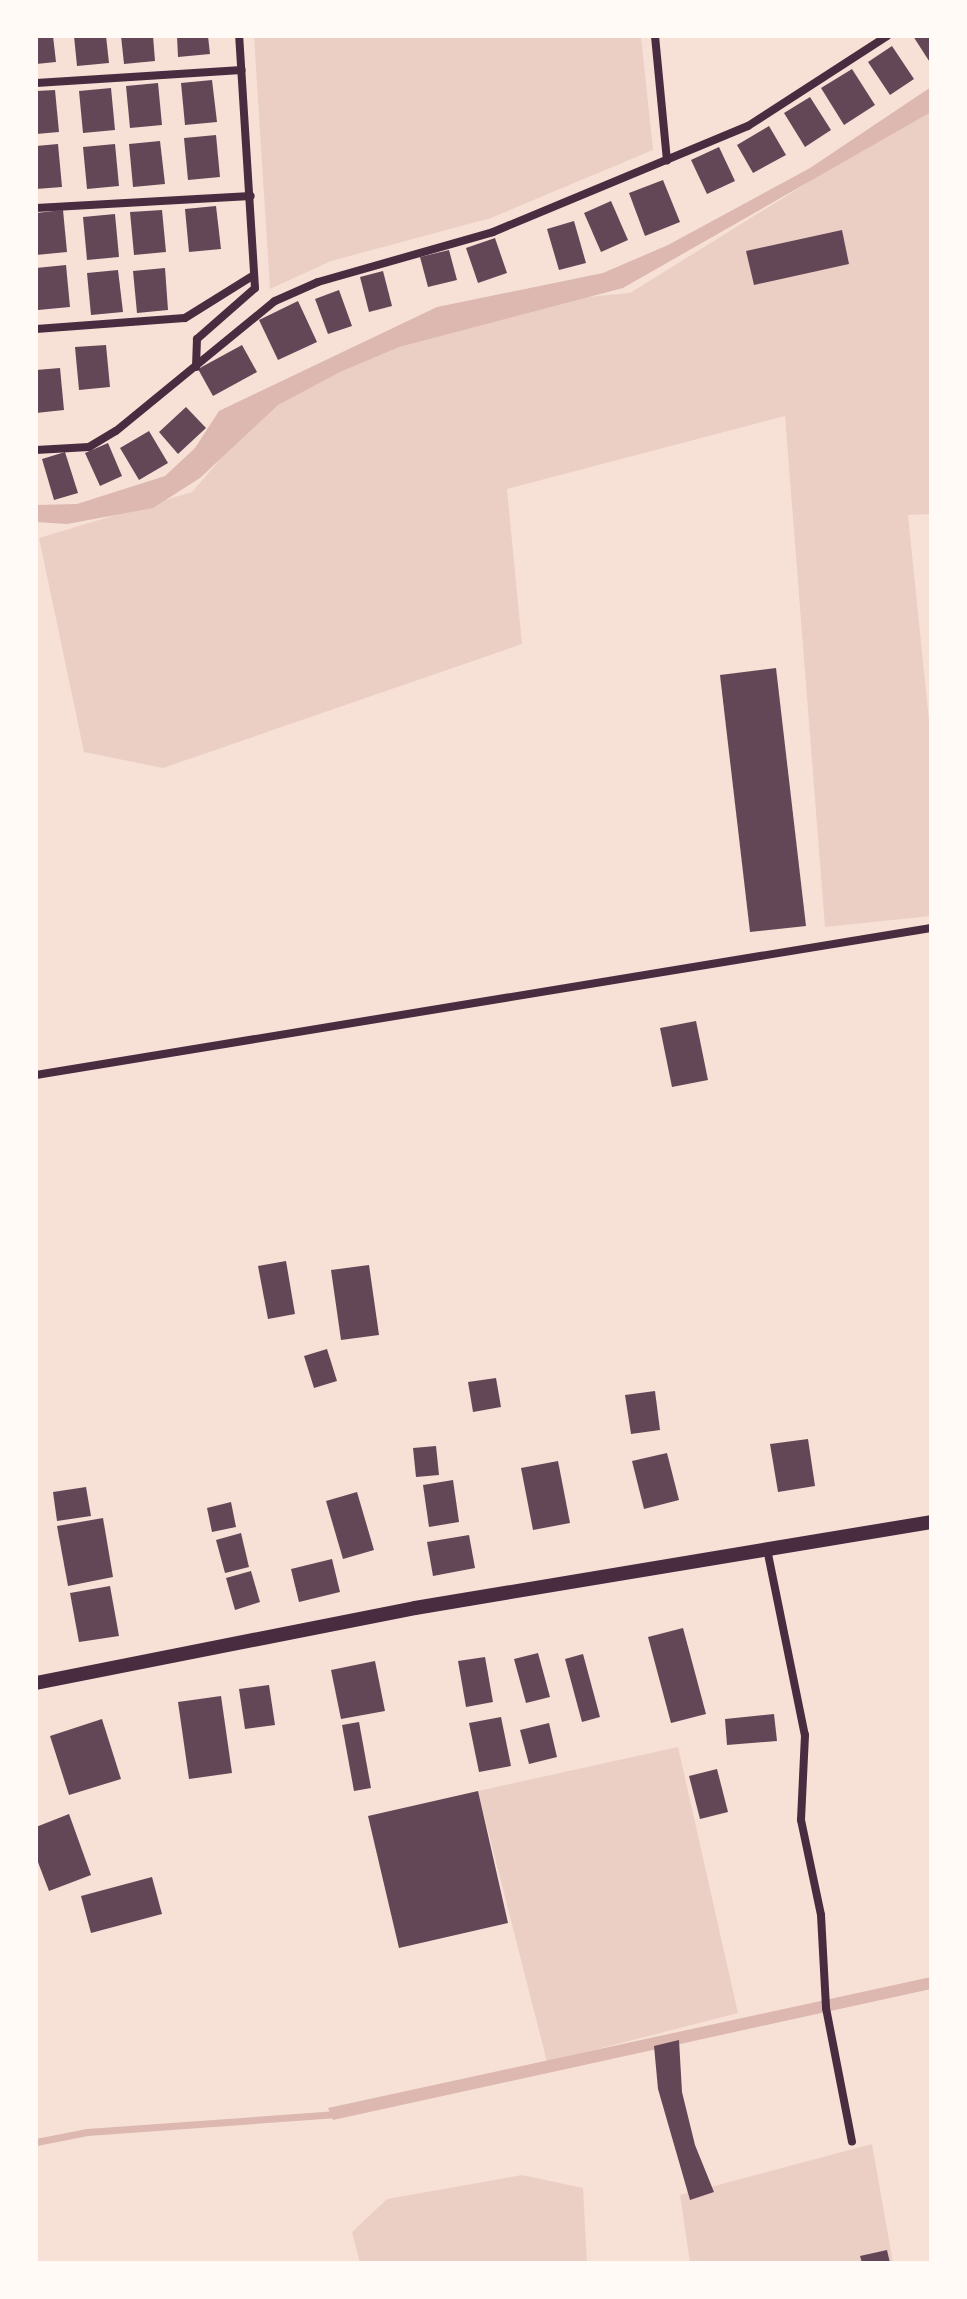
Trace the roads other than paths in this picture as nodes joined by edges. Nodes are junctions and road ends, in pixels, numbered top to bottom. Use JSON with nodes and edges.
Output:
{"nodes":[{"id":1,"x":239,"y":36,"type":"edge"},
{"id":2,"x":655,"y":36,"type":"edge"},
{"id":3,"x":887,"y":36,"type":"edge"},
{"id":4,"x":242,"y":70,"type":"junction"},
{"id":5,"x":36,"y":83,"type":"edge"},
{"id":6,"x":667,"y":160,"type":"junction"},
{"id":7,"x":251,"y":196,"type":"junction"},
{"id":8,"x":36,"y":208,"type":"edge"},
{"id":9,"x":254,"y":275,"type":"junction"},
{"id":10,"x":36,"y":329,"type":"edge"},
{"id":11,"x":196,"y":367,"type":"junction"},
{"id":12,"x":36,"y":450,"type":"edge"},
{"id":13,"x":931,"y":928,"type":"edge"},
{"id":14,"x":36,"y":1075,"type":"edge"},
{"id":15,"x":931,"y":1522,"type":"edge"},
{"id":16,"x":767,"y":1549,"type":"junction"},
{"id":17,"x":36,"y":1683,"type":"edge"},
{"id":18,"x":852,"y":2142,"type":"dead end"}],
"edges":[{"from":1,"to":4,"type":"street"},
{"from":2,"to":6,"type":"street"},
{"from":3,"to":6,"type":"street"},
{"from":4,"to":5,"type":"street"},
{"from":4,"to":7,"type":"street"},
{"from":6,"to":11,"type":"street"},
{"from":7,"to":8,"type":"street"},
{"from":7,"to":9,"type":"street"},
{"from":9,"to":10,"type":"street"},
{"from":9,"to":11,"type":"street"},
{"from":11,"to":12,"type":"street"},
{"from":13,"to":14,"type":"street"},
{"from":15,"to":16,"type":"main road"},
{"from":16,"to":17,"type":"main road"},
{"from":16,"to":18,"type":"street"}]}
